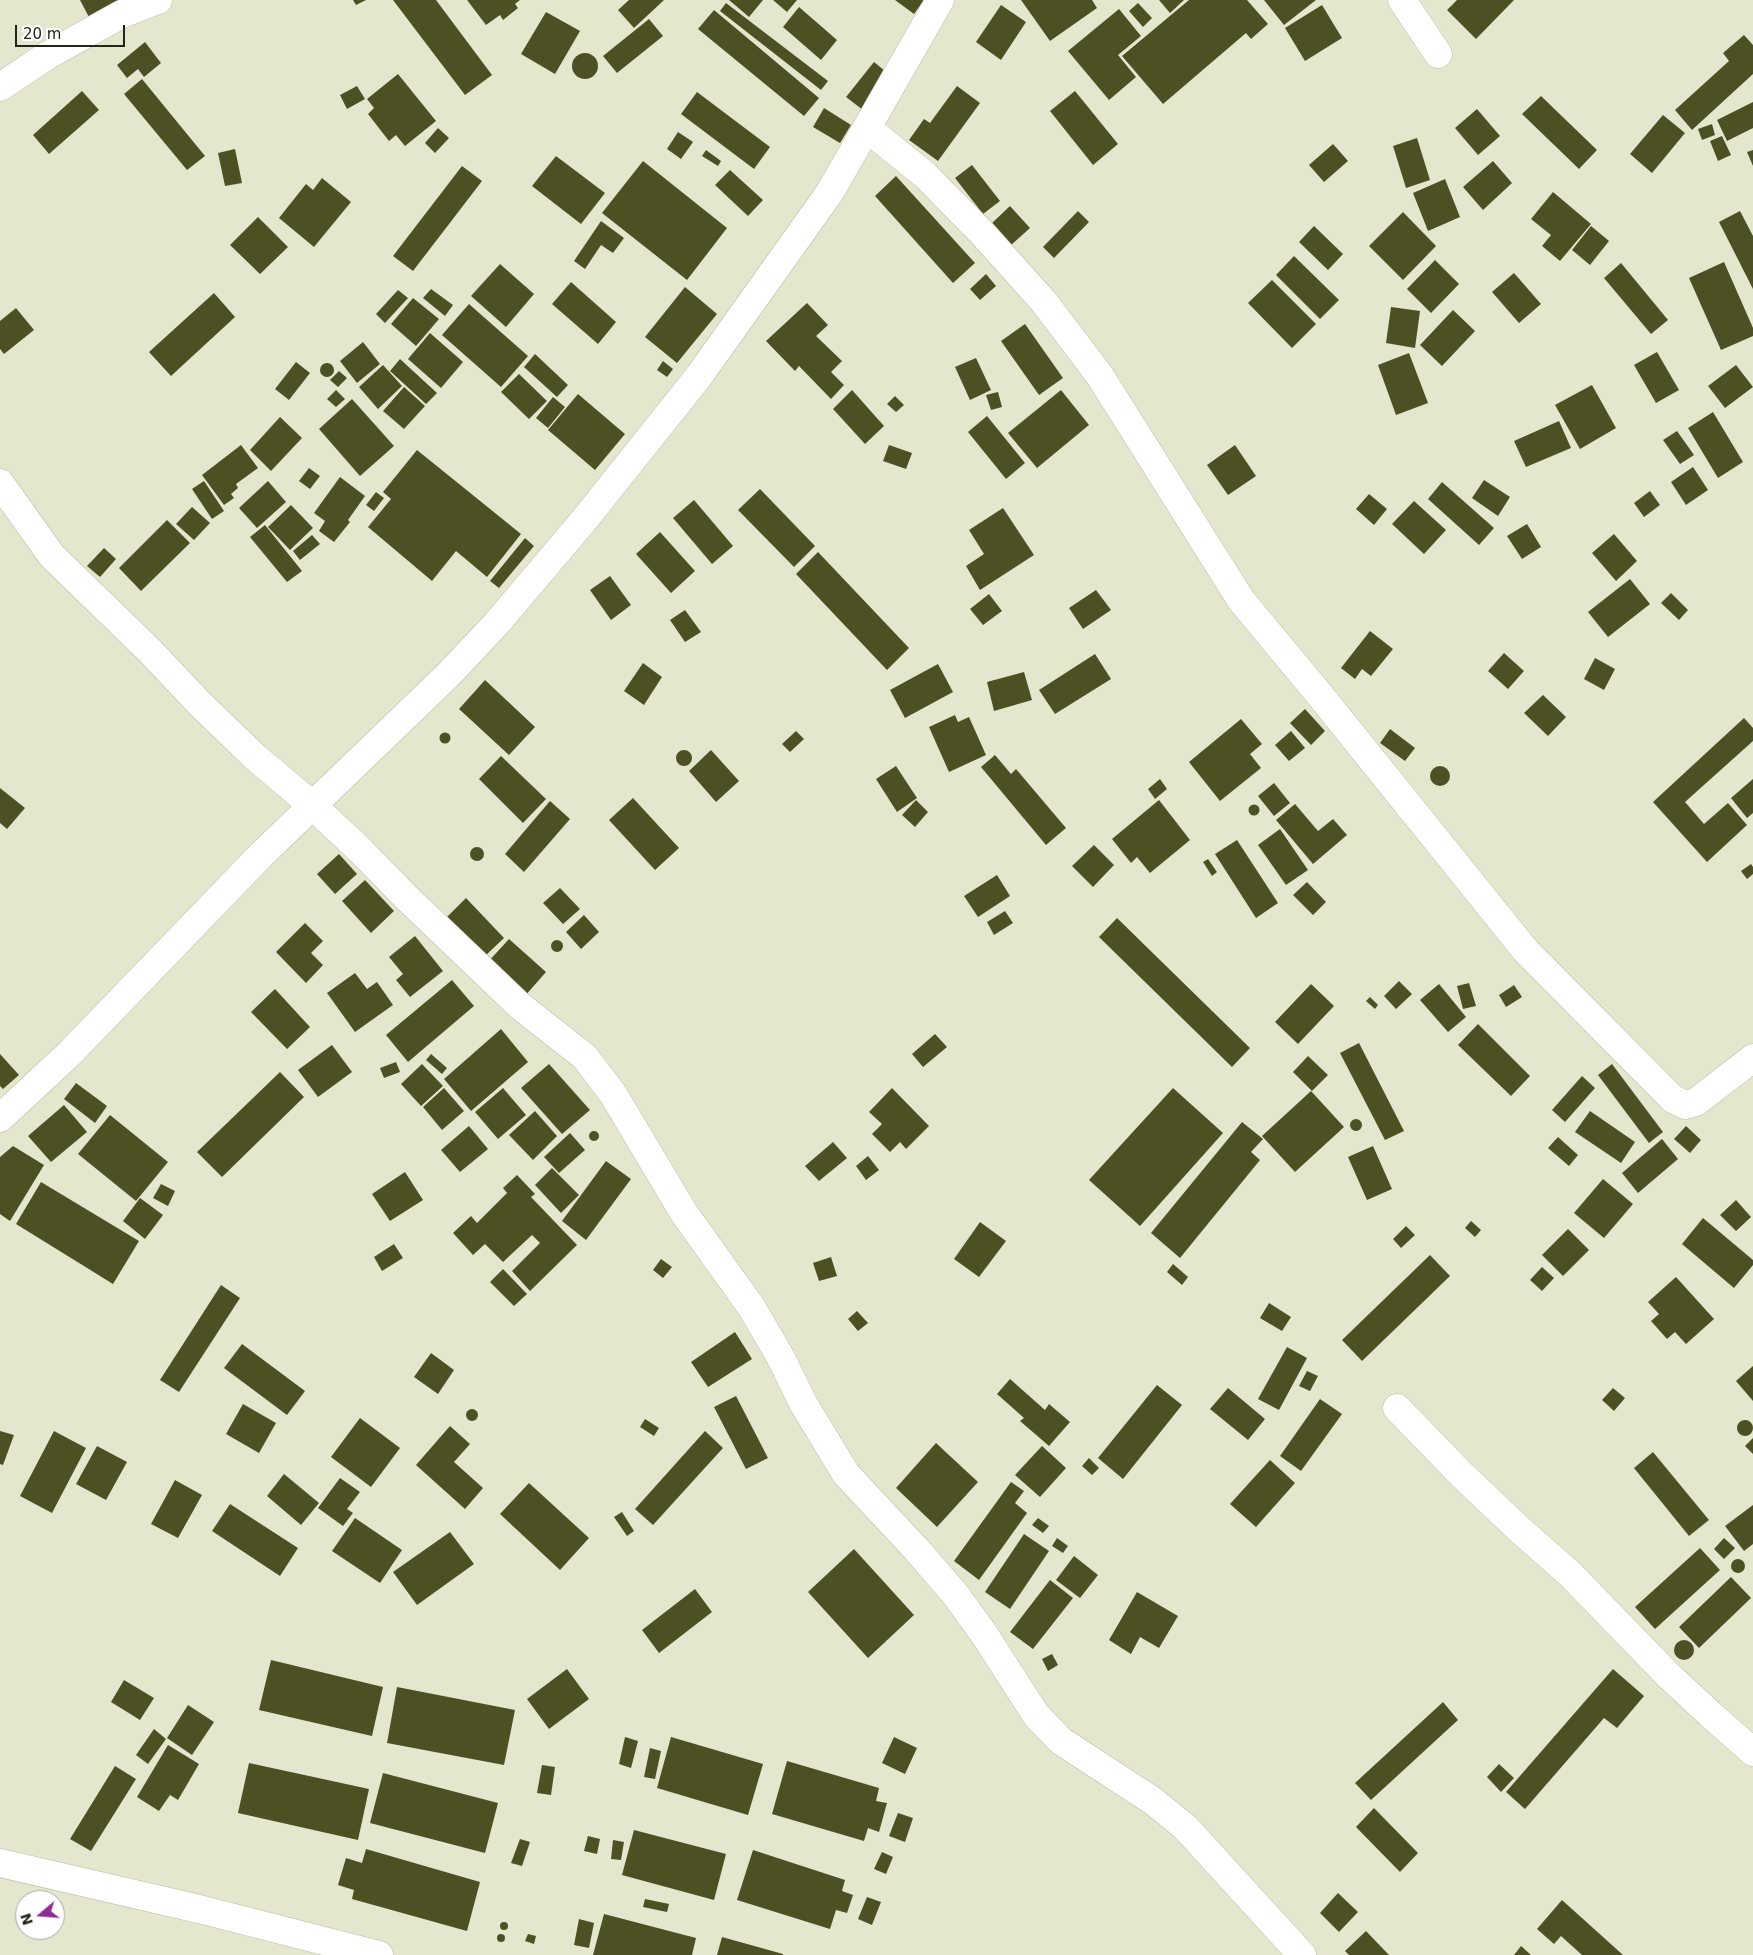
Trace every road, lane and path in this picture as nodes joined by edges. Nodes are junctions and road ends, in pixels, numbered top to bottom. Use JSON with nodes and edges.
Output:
{"nodes":[{"id":1,"x":158,"y":0,"type":"edge"},
{"id":2,"x":940,"y":0,"type":"edge"},
{"id":3,"x":1402,"y":0,"type":"edge"},
{"id":4,"x":1438,"y":54,"type":"dead end"},
{"id":5,"x":0,"y":87,"type":"edge"},
{"id":6,"x":868,"y":129,"type":"junction"},
{"id":7,"x":0,"y":482,"type":"edge"},
{"id":8,"x":312,"y":805,"type":"junction"},
{"id":9,"x":1753,"y":1058,"type":"edge"},
{"id":10,"x":0,"y":1118,"type":"edge"},
{"id":11,"x":1397,"y":1408,"type":"dead end"},
{"id":12,"x":1753,"y":1752,"type":"edge"},
{"id":13,"x":0,"y":1863,"type":"edge"},
{"id":14,"x":379,"y":1955,"type":"edge"},
{"id":15,"x":1302,"y":1955,"type":"edge"}],
"edges":[{"from":1,"to":5,"type":"street"},
{"from":2,"to":6,"type":"street"},
{"from":3,"to":4,"type":"street"},
{"from":6,"to":8,"type":"street"},
{"from":6,"to":9,"type":"street"},
{"from":7,"to":8,"type":"street"},
{"from":8,"to":10,"type":"street"},
{"from":8,"to":15,"type":"street"},
{"from":11,"to":12,"type":"street"},
{"from":13,"to":14,"type":"street"}]}
